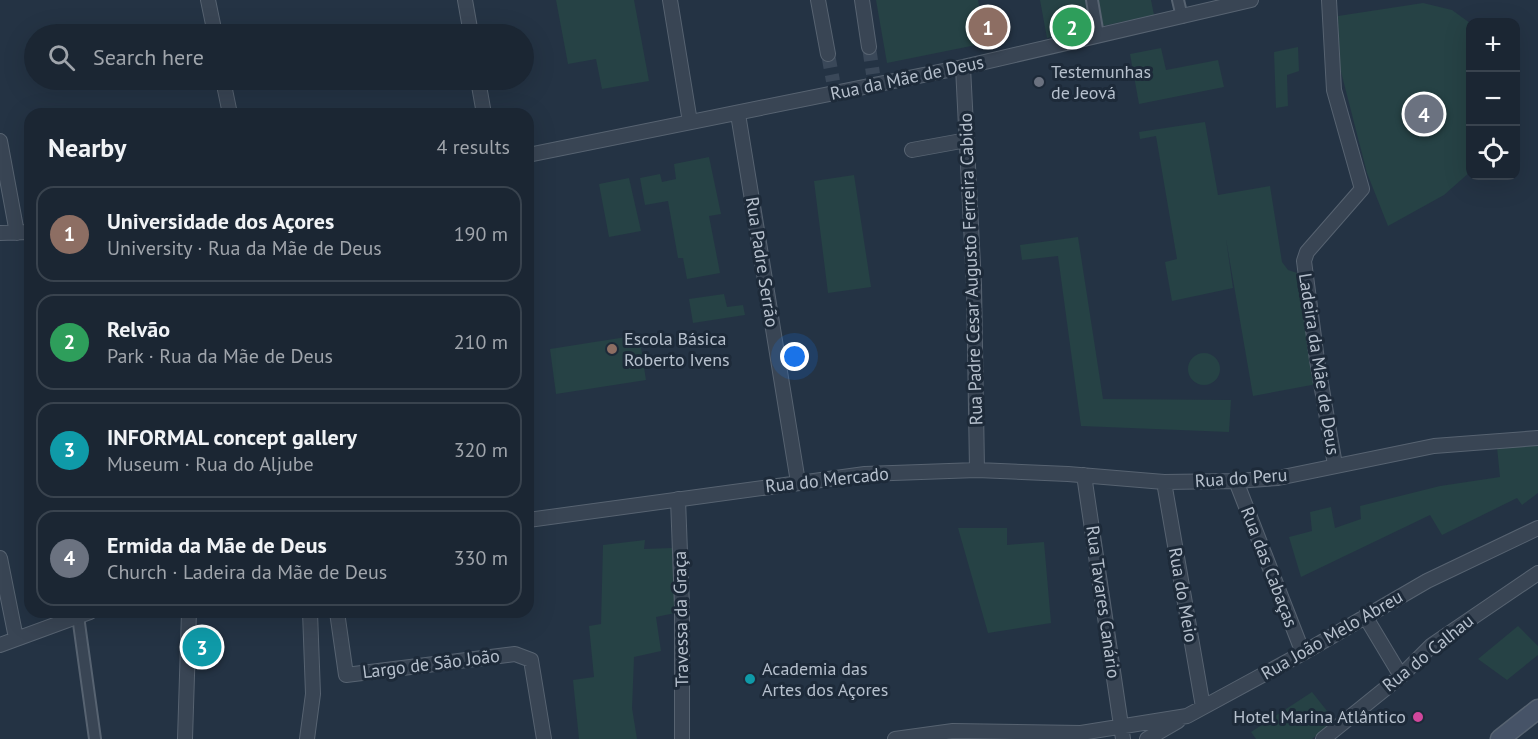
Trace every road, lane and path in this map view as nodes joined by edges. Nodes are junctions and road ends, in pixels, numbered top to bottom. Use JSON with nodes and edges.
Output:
{"nodes":[{"id":1,"x":208,"y":0,"type":"edge"},
{"id":2,"x":465,"y":0,"type":"edge"},
{"id":3,"x":670,"y":0,"type":"edge"},
{"id":4,"x":818,"y":0,"type":"edge"},
{"id":5,"x":862,"y":0,"type":"edge"},
{"id":6,"x":1092,"y":0,"type":"edge"},
{"id":7,"x":1178,"y":0,"type":"edge"},
{"id":8,"x":1251,"y":0,"type":"edge"},
{"id":9,"x":1329,"y":0,"type":"edge"},
{"id":10,"x":1182,"y":17,"type":"junction"},
{"id":11,"x":213,"y":24,"type":"edge"},
{"id":12,"x":469,"y":24,"type":"edge"},
{"id":13,"x":1098,"y":35,"type":"junction"},
{"id":14,"x":869,"y":47,"type":"tunnel mouth"},
{"id":15,"x":828,"y":54,"type":"tunnel mouth"},
{"id":16,"x":963,"y":67,"type":"junction"},
{"id":17,"x":226,"y":90,"type":"edge"},
{"id":18,"x":480,"y":90,"type":"edge"},
{"id":19,"x":229,"y":108,"type":"edge"},
{"id":20,"x":483,"y":108,"type":"edge"},
{"id":21,"x":738,"y":114,"type":"junction"},
{"id":22,"x":690,"y":122,"type":"junction"},
{"id":23,"x":967,"y":140,"type":"junction"},
{"id":24,"x":0,"y":141,"type":"edge"},
{"id":25,"x":912,"y":150,"type":"dead end"},
{"id":26,"x":534,"y":154,"type":"edge"},
{"id":27,"x":23,"y":232,"type":"edge"},
{"id":28,"x":0,"y":233,"type":"edge"},
{"id":29,"x":1538,"y":438,"type":"edge"},
{"id":30,"x":1335,"y":465,"type":"junction"},
{"id":31,"x":977,"y":471,"type":"junction"},
{"id":32,"x":1084,"y":476,"type":"junction"},
{"id":33,"x":1236,"y":481,"type":"junction"},
{"id":34,"x":798,"y":482,"type":"junction"},
{"id":35,"x":1164,"y":482,"type":"junction"},
{"id":36,"x":678,"y":499,"type":"junction"},
{"id":37,"x":534,"y":519,"type":"edge"},
{"id":38,"x":1538,"y":528,"type":"edge"},
{"id":39,"x":0,"y":558,"type":"edge"},
{"id":40,"x":1538,"y":573,"type":"edge"},
{"id":41,"x":1365,"y":616,"type":"junction"},
{"id":42,"x":69,"y":618,"type":"edge"},
{"id":43,"x":83,"y":618,"type":"edge"},
{"id":44,"x":189,"y":618,"type":"edge"},
{"id":45,"x":310,"y":618,"type":"edge"},
{"id":46,"x":338,"y":618,"type":"edge"},
{"id":47,"x":16,"y":638,"type":"junction"},
{"id":48,"x":0,"y":645,"type":"edge"},
{"id":49,"x":1303,"y":653,"type":"junction"},
{"id":50,"x":1401,"y":676,"type":"junction"},
{"id":51,"x":1203,"y":707,"type":"junction"},
{"id":52,"x":1538,"y":709,"type":"edge"},
{"id":53,"x":1187,"y":716,"type":"junction"},
{"id":54,"x":1122,"y":734,"type":"edge"},
{"id":55,"x":1040,"y":736,"type":"edge"},
{"id":56,"x":1162,"y":736,"type":"edge"},
{"id":57,"x":95,"y":739,"type":"edge"},
{"id":58,"x":185,"y":739,"type":"edge"},
{"id":59,"x":307,"y":739,"type":"edge"},
{"id":60,"x":544,"y":739,"type":"edge"},
{"id":61,"x":682,"y":739,"type":"edge"},
{"id":62,"x":895,"y":739,"type":"edge"},
{"id":63,"x":1147,"y":739,"type":"edge"},
{"id":64,"x":1323,"y":739,"type":"edge"},
{"id":65,"x":1500,"y":739,"type":"edge"}],
"edges":[{"from":1,"to":11,"type":"street"},
{"from":2,"to":12,"type":"street"},
{"from":3,"to":22,"type":"street"},
{"from":4,"to":15,"type":"street"},
{"from":5,"to":14,"type":"street"},
{"from":6,"to":13,"type":"street"},
{"from":7,"to":10,"type":"street"},
{"from":8,"to":10,"type":"street","name":"Rua da Mãe de Deus"},
{"from":9,"to":30,"type":"street","name":"Ladeira da Mãe de Deus"},
{"from":10,"to":13,"type":"street","name":"Rua da Mãe de Deus"},
{"from":13,"to":16,"type":"street","name":"Rua da Mãe de Deus"},
{"from":16,"to":21,"type":"street","name":"Rua da Mãe de Deus"},
{"from":16,"to":23,"type":"street","name":"Rua Padre Cesar Augusto Ferreira Cabido"},
{"from":17,"to":19,"type":"street"},
{"from":18,"to":20,"type":"street"},
{"from":21,"to":22,"type":"street","name":"Rua da Mãe de Deus"},
{"from":21,"to":34,"type":"street","name":"Rua Padre Serrão"},
{"from":22,"to":26,"type":"street","name":"Rua da Mãe de Deus"},
{"from":23,"to":25,"type":"street"},
{"from":23,"to":31,"type":"street","name":"Rua Padre Cesar Augusto Ferreira Cabido"},
{"from":24,"to":27,"type":"street"},
{"from":27,"to":28,"type":"street"},
{"from":29,"to":30,"type":"street","name":"Rua do Peru"},
{"from":30,"to":33,"type":"street","name":"Rua do Peru"},
{"from":31,"to":32,"type":"street","name":"Rua do Peru"},
{"from":31,"to":34,"type":"street","name":"Rua do Mercado"},
{"from":32,"to":35,"type":"street","name":"Rua do Peru"},
{"from":32,"to":54,"type":"street","name":"Rua Tavares Canário"},
{"from":33,"to":35,"type":"street","name":"Rua do Peru"},
{"from":33,"to":49,"type":"street","name":"Rua das Cabaças"},
{"from":34,"to":36,"type":"street","name":"Rua do Mercado"},
{"from":35,"to":51,"type":"street","name":"Rua do Meio"},
{"from":36,"to":37,"type":"street","name":"Rua do Mercado"},
{"from":36,"to":61,"type":"street","name":"Travessa da Graça"},
{"from":38,"to":41,"type":"street","name":"Rua João Melo Abreu"},
{"from":39,"to":47,"type":"street"},
{"from":40,"to":50,"type":"street","name":"Rua do Calhau"},
{"from":41,"to":49,"type":"street","name":"Rua João Melo Abreu"},
{"from":41,"to":50,"type":"street"},
{"from":42,"to":47,"type":"street"},
{"from":43,"to":57,"type":"street"},
{"from":44,"to":58,"type":"street"},
{"from":45,"to":59,"type":"street"},
{"from":46,"to":60,"type":"street","name":"Largo de São João"},
{"from":47,"to":48,"type":"street"},
{"from":49,"to":51,"type":"street","name":"Rua João Melo Abreu"},
{"from":50,"to":64,"type":"street","name":"Rua do Calhau"},
{"from":51,"to":53,"type":"street","name":"Rua João Melo Abreu"},
{"from":52,"to":65,"type":"main road"},
{"from":53,"to":54,"type":"street","name":"Rua João Melo Abreu"},
{"from":53,"to":56,"type":"street"},
{"from":54,"to":55,"type":"street","name":"Rua João Melo Abreu"},
{"from":55,"to":62,"type":"street","name":"Rua João Melo Abreu"},
{"from":56,"to":63,"type":"street"}]}
